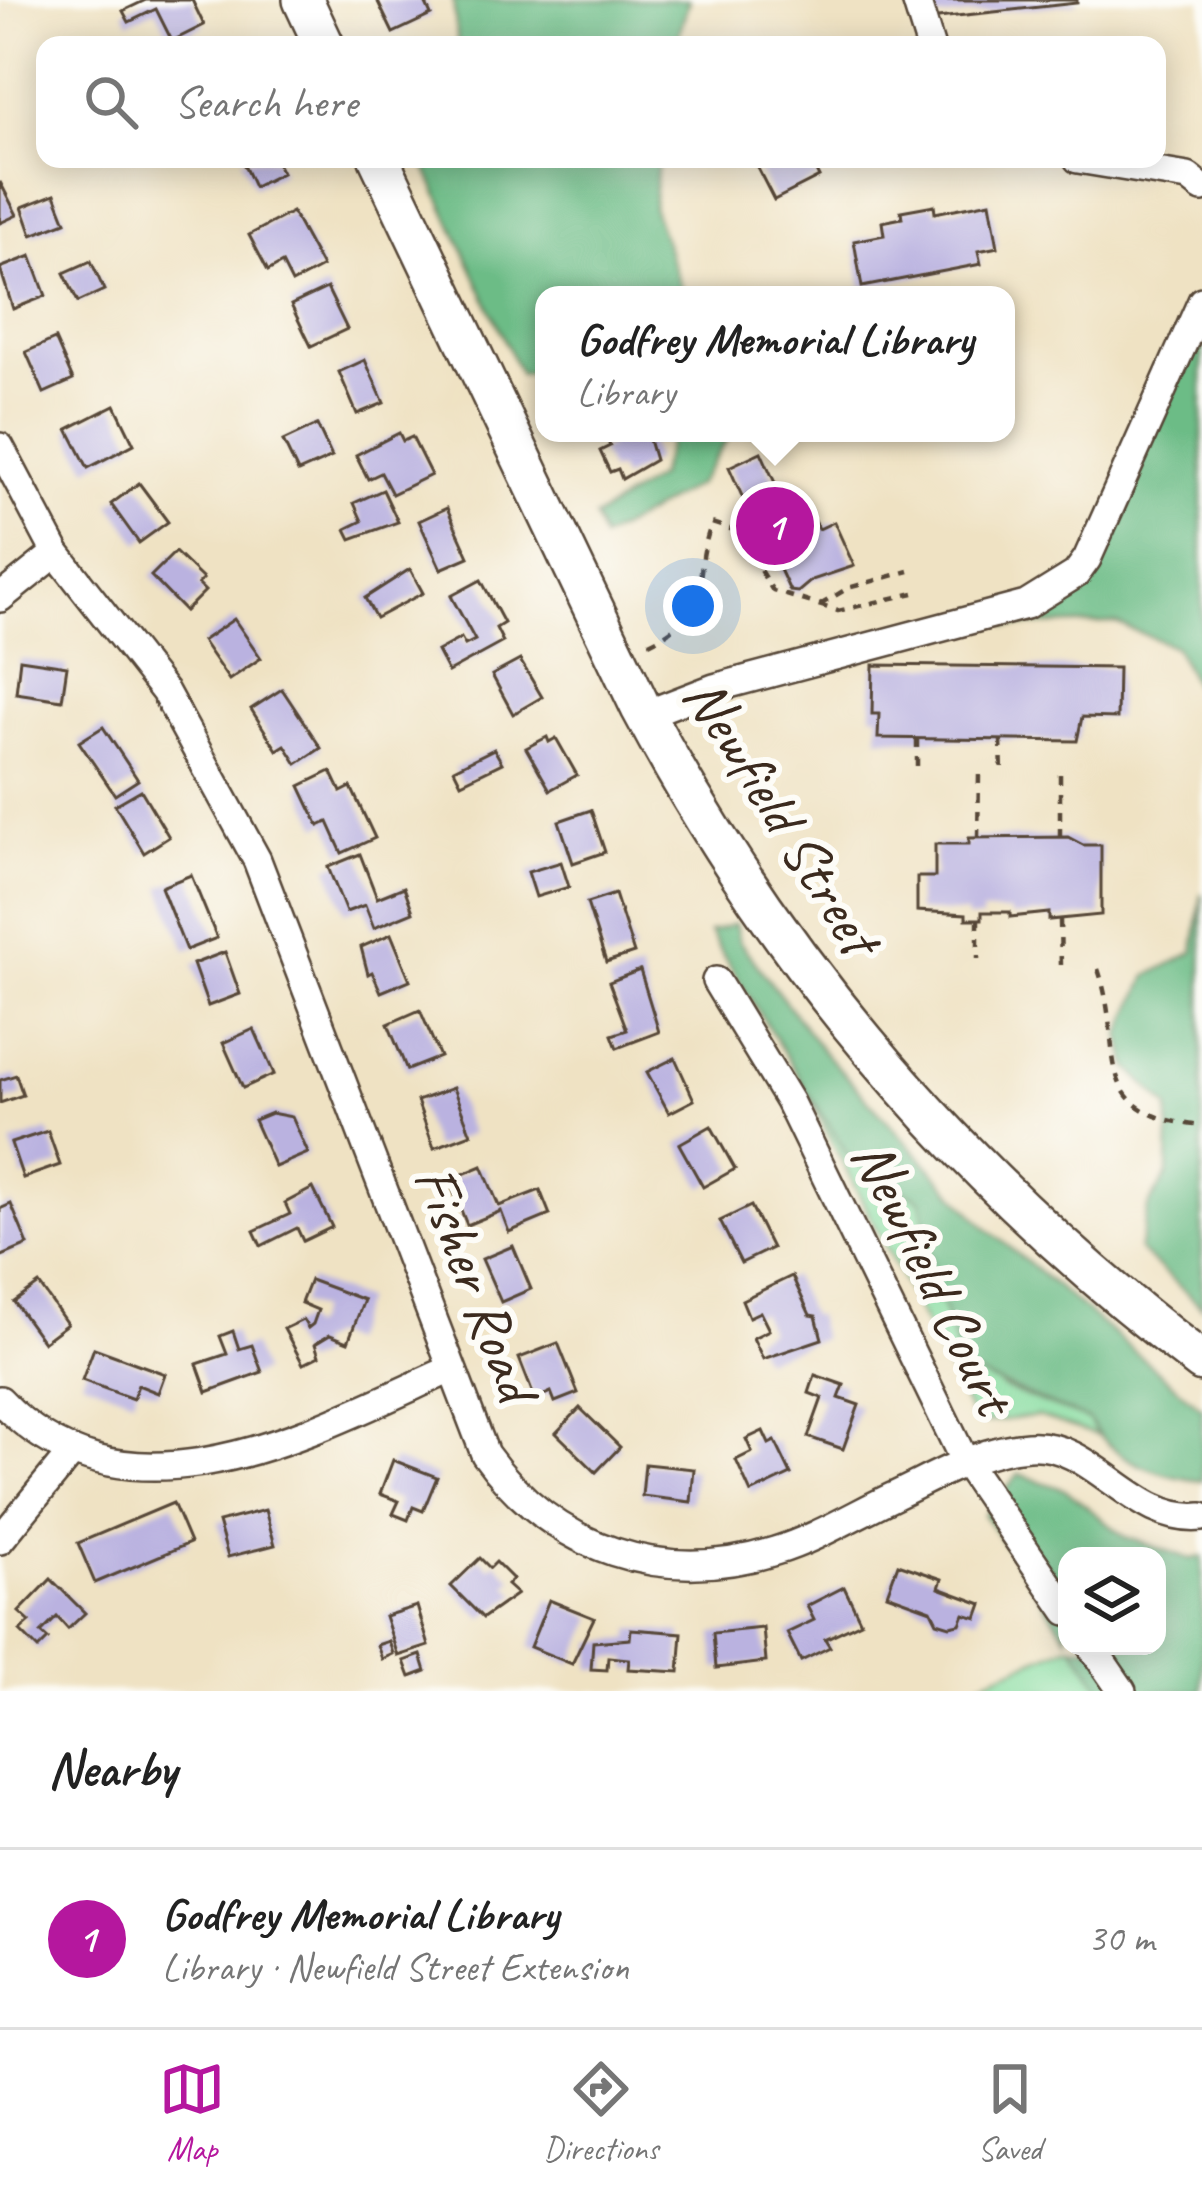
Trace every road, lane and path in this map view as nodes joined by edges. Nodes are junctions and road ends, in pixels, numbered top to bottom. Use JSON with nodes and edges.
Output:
{"nodes":[{"id":1,"x":303,"y":0,"type":"edge"},
{"id":2,"x":916,"y":0,"type":"edge"},
{"id":3,"x":320,"y":36,"type":"edge"},
{"id":4,"x":927,"y":36,"type":"edge"},
{"id":5,"x":383,"y":168,"type":"edge"},
{"id":6,"x":1133,"y":168,"type":"edge"},
{"id":7,"x":1202,"y":188,"type":"edge"},
{"id":8,"x":1202,"y":301,"type":"edge"},
{"id":9,"x":0,"y":447,"type":"edge"},
{"id":10,"x":56,"y":553,"type":"junction"},
{"id":11,"x":762,"y":558,"type":"dead end"},
{"id":12,"x":754,"y":562,"type":"junction"},
{"id":13,"x":909,"y":571,"type":"dead end"},
{"id":14,"x":914,"y":592,"type":"dead end"},
{"id":15,"x":0,"y":598,"type":"edge"},
{"id":16,"x":820,"y":605,"type":"junction"},
{"id":17,"x":647,"y":644,"type":"dead end"},
{"id":18,"x":644,"y":715,"type":"junction"},
{"id":19,"x":917,"y":739,"type":"dead end"},
{"id":20,"x":1001,"y":740,"type":"dead end"},
{"id":21,"x":917,"y":774,"type":"dead end"},
{"id":22,"x":979,"y":774,"type":"dead end"},
{"id":23,"x":1002,"y":774,"type":"dead end"},
{"id":24,"x":1060,"y":774,"type":"dead end"},
{"id":25,"x":1060,"y":837,"type":"dead end"},
{"id":26,"x":978,"y":838,"type":"dead end"},
{"id":27,"x":978,"y":919,"type":"dead end"},
{"id":28,"x":1060,"y":920,"type":"dead end"},
{"id":29,"x":978,"y":959,"type":"dead end"},
{"id":30,"x":1061,"y":967,"type":"dead end"},
{"id":31,"x":1098,"y":969,"type":"dead end"},
{"id":32,"x":716,"y":981,"type":"dead end"},
{"id":33,"x":1198,"y":1125,"type":"edge"},
{"id":34,"x":1202,"y":1362,"type":"edge"},
{"id":35,"x":451,"y":1370,"type":"junction"},
{"id":36,"x":1,"y":1404,"type":"edge"},
{"id":37,"x":72,"y":1452,"type":"junction"},
{"id":38,"x":965,"y":1462,"type":"junction"},
{"id":39,"x":1202,"y":1517,"type":"edge"},
{"id":40,"x":0,"y":1540,"type":"edge"},
{"id":41,"x":1058,"y":1598,"type":"edge"},
{"id":42,"x":1097,"y":1655,"type":"edge"},
{"id":43,"x":1122,"y":1691,"type":"edge"}],
"edges":[{"from":1,"to":3,"type":"main road"},
{"from":2,"to":4,"type":"street"},
{"from":5,"to":18,"type":"main road","name":"Newfield Street"},
{"from":6,"to":7,"type":"street"},
{"from":8,"to":18,"type":"street"},
{"from":9,"to":10,"type":"street","name":"Fisher Road"},
{"from":10,"to":15,"type":"street"},
{"from":10,"to":35,"type":"street","name":"Fisher Road"},
{"from":11,"to":12,"type":"path"},
{"from":12,"to":16,"type":"path"},
{"from":12,"to":17,"type":"path"},
{"from":13,"to":16,"type":"path"},
{"from":14,"to":16,"type":"path"},
{"from":18,"to":34,"type":"main road","name":"Newfield Street"},
{"from":19,"to":21,"type":"path"},
{"from":20,"to":23,"type":"path"},
{"from":22,"to":26,"type":"path"},
{"from":24,"to":25,"type":"path"},
{"from":27,"to":29,"type":"path"},
{"from":28,"to":30,"type":"path"},
{"from":31,"to":33,"type":"path"},
{"from":32,"to":38,"type":"street","name":"Newfield Court"},
{"from":35,"to":37,"type":"street"},
{"from":35,"to":38,"type":"street","name":"Fisher Road"},
{"from":36,"to":37,"type":"street"},
{"from":37,"to":40,"type":"street"},
{"from":38,"to":39,"type":"street","name":"Fisher Road"},
{"from":38,"to":41,"type":"street","name":"Newfield Court"},
{"from":42,"to":43,"type":"street"}]}
